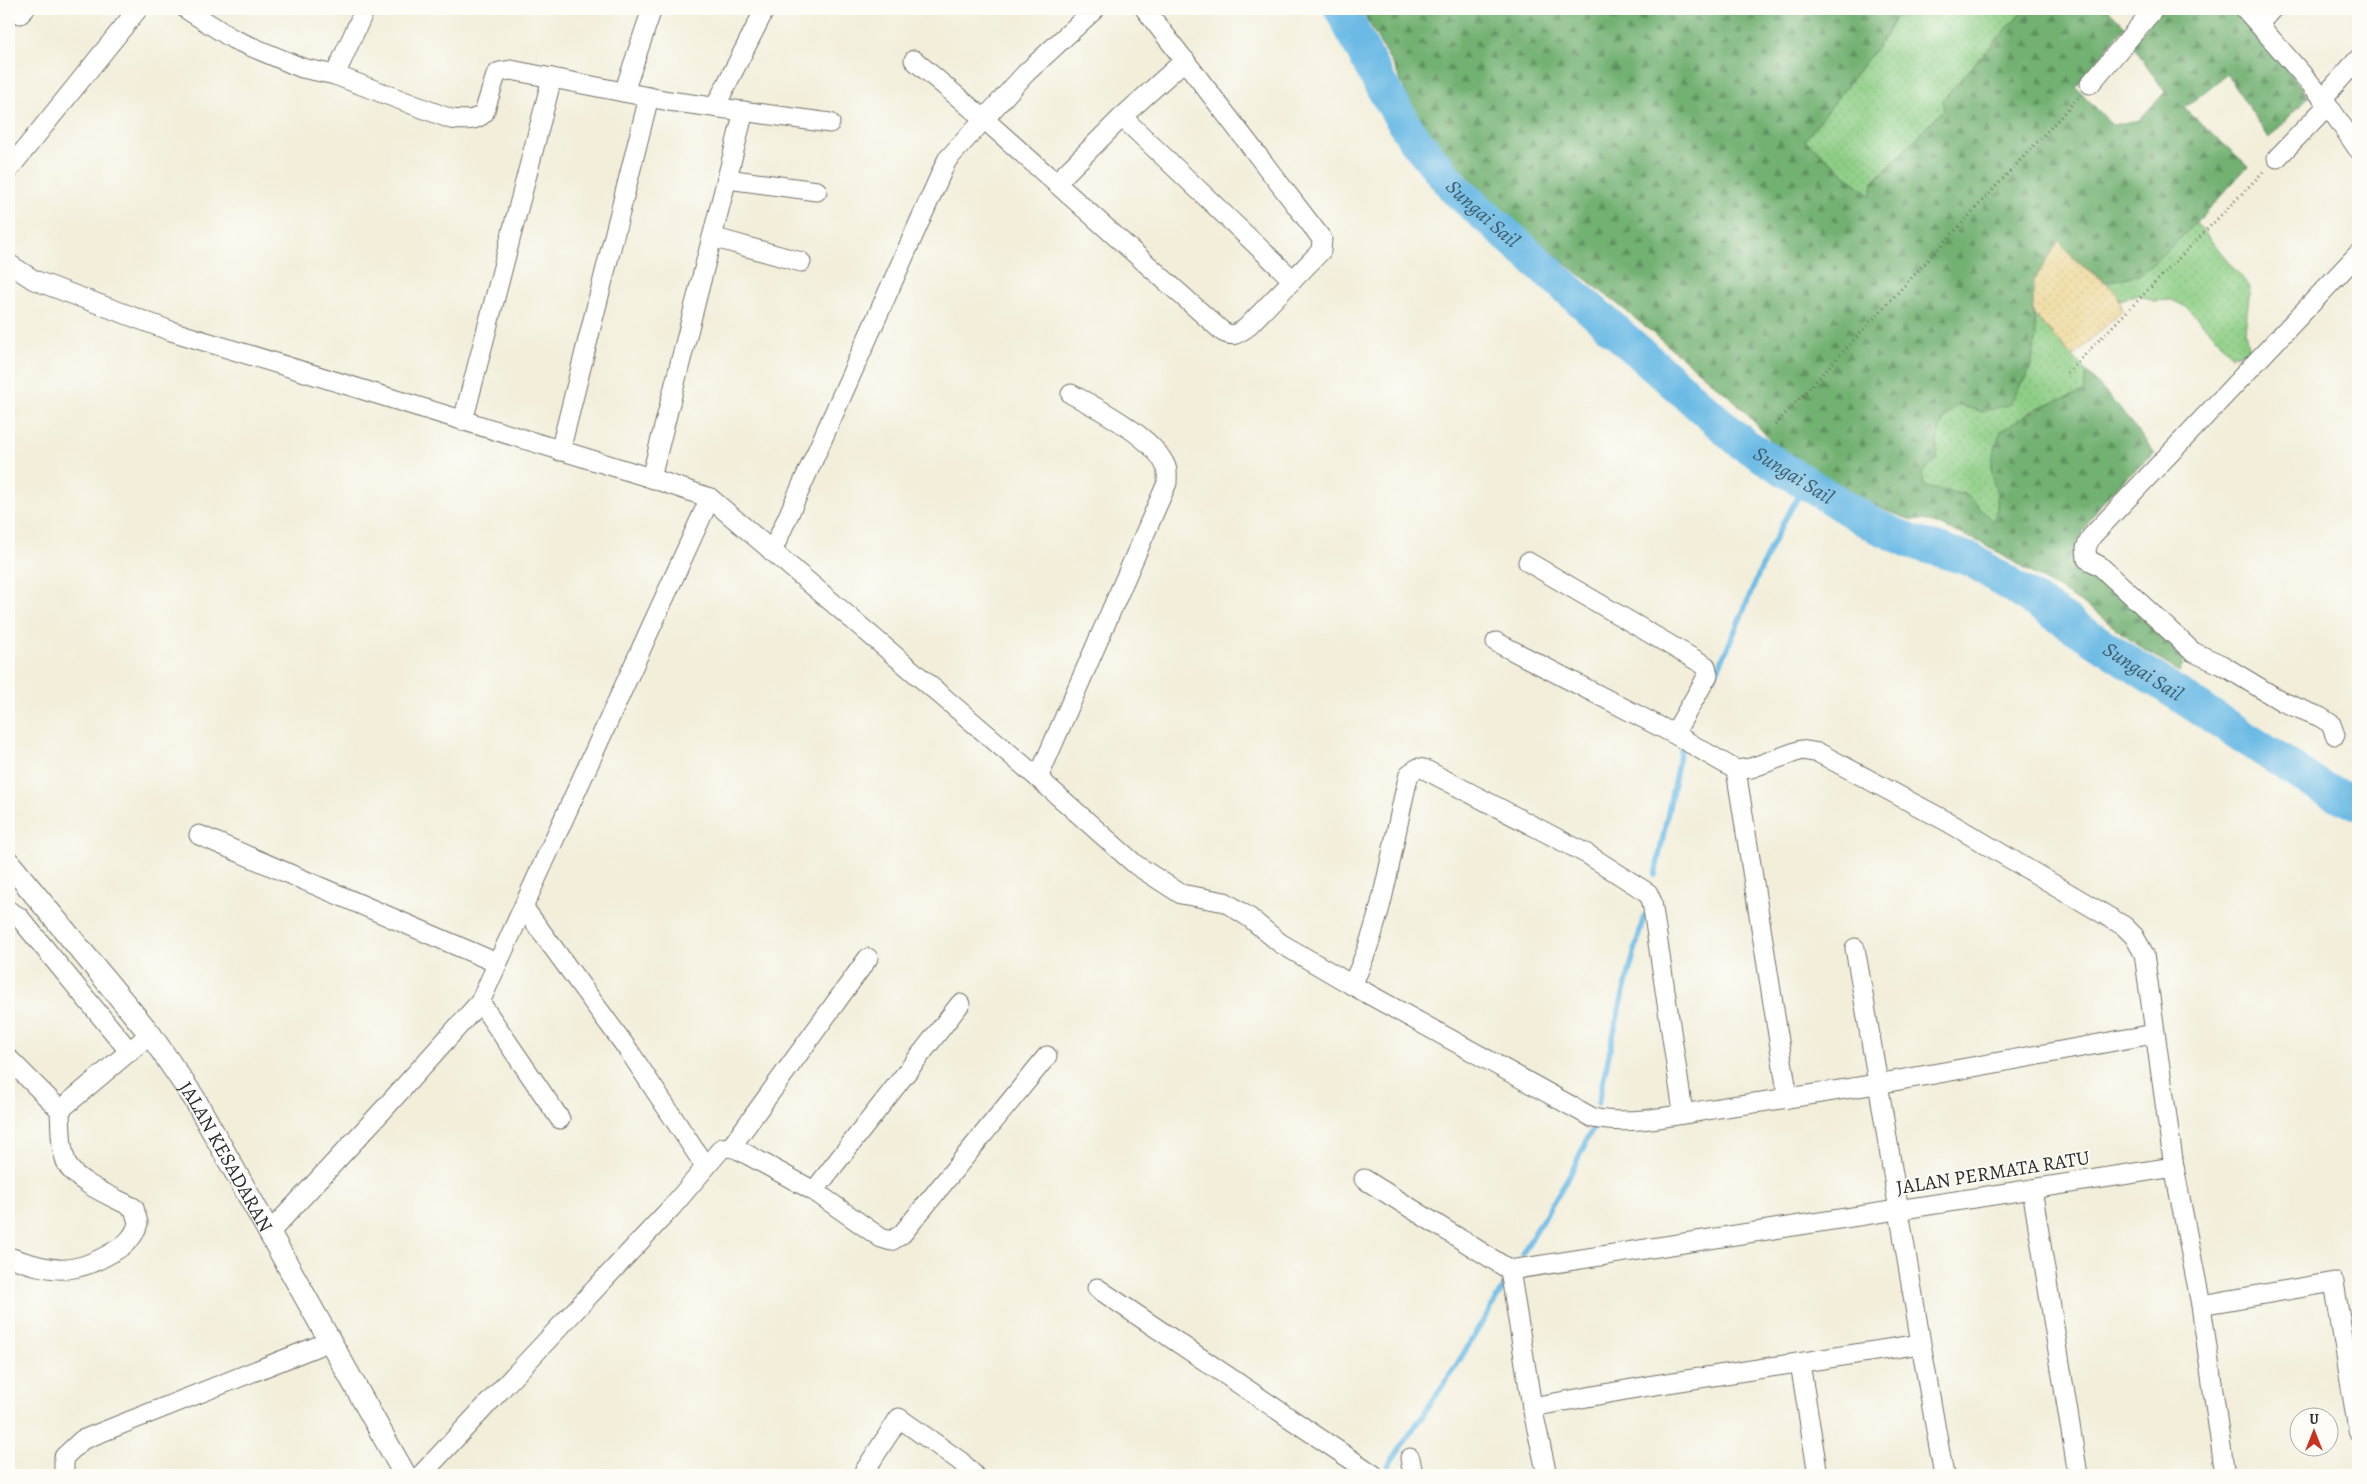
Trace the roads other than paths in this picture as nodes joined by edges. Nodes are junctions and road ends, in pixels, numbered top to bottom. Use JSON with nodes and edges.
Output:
{"nodes":[{"id":1,"x":138,"y":9,"type":"edge"},
{"id":2,"x":186,"y":9,"type":"edge"},
{"id":3,"x":365,"y":9,"type":"edge"},
{"id":4,"x":652,"y":9,"type":"edge"},
{"id":5,"x":765,"y":9,"type":"edge"},
{"id":6,"x":1095,"y":9,"type":"edge"},
{"id":7,"x":1145,"y":9,"type":"edge"},
{"id":8,"x":2154,"y":9,"type":"edge"},
{"id":9,"x":2245,"y":9,"type":"edge"},
{"id":10,"x":2272,"y":9,"type":"edge"},
{"id":11,"x":2258,"y":24,"type":"junction"},
{"id":12,"x":2358,"y":59,"type":"edge"},
{"id":13,"x":914,"y":60,"type":"dead end"},
{"id":14,"x":1185,"y":60,"type":"junction"},
{"id":15,"x":335,"y":75,"type":"junction"},
{"id":16,"x":552,"y":78,"type":"junction"},
{"id":17,"x":2090,"y":84,"type":"road end"},
{"id":18,"x":624,"y":92,"type":"junction"},
{"id":19,"x":649,"y":97,"type":"junction"},
{"id":20,"x":2325,"y":101,"type":"junction"},
{"id":21,"x":715,"y":107,"type":"junction"},
{"id":22,"x":744,"y":111,"type":"junction"},
{"id":23,"x":1122,"y":117,"type":"junction"},
{"id":24,"x":984,"y":119,"type":"junction"},
{"id":25,"x":830,"y":123,"type":"dead end"},
{"id":26,"x":2358,"y":149,"type":"edge"},
{"id":27,"x":2277,"y":158,"type":"road end"},
{"id":28,"x":9,"y":169,"type":"edge"},
{"id":29,"x":727,"y":179,"type":"junction"},
{"id":30,"x":1056,"y":183,"type":"junction"},
{"id":31,"x":817,"y":191,"type":"dead end"},
{"id":32,"x":712,"y":237,"type":"junction"},
{"id":33,"x":2358,"y":254,"type":"edge"},
{"id":34,"x":801,"y":262,"type":"dead end"},
{"id":35,"x":9,"y":264,"type":"edge"},
{"id":36,"x":1293,"y":280,"type":"junction"},
{"id":37,"x":1071,"y":394,"type":"dead end"},
{"id":38,"x":463,"y":421,"type":"junction"},
{"id":39,"x":560,"y":451,"type":"junction"},
{"id":40,"x":651,"y":478,"type":"junction"},
{"id":41,"x":710,"y":498,"type":"junction"},
{"id":42,"x":772,"y":552,"type":"junction"},
{"id":43,"x":1528,"y":562,"type":"dead end"},
{"id":44,"x":1496,"y":642,"type":"dead end"},
{"id":45,"x":1674,"y":734,"type":"junction"},
{"id":46,"x":2335,"y":735,"type":"dead end"},
{"id":47,"x":1736,"y":770,"type":"junction"},
{"id":48,"x":1038,"y":778,"type":"junction"},
{"id":49,"x":199,"y":835,"type":"dead end"},
{"id":50,"x":9,"y":864,"type":"edge"},
{"id":51,"x":524,"y":908,"type":"junction"},
{"id":52,"x":9,"y":911,"type":"edge"},
{"id":53,"x":1855,"y":948,"type":"dead end"},
{"id":54,"x":868,"y":958,"type":"dead end"},
{"id":55,"x":497,"y":963,"type":"junction"},
{"id":56,"x":1352,"y":985,"type":"junction"},
{"id":57,"x":480,"y":1002,"type":"junction"},
{"id":58,"x":960,"y":1004,"type":"dead end"},
{"id":59,"x":150,"y":1034,"type":"junction"},
{"id":60,"x":2154,"y":1034,"type":"junction"},
{"id":61,"x":130,"y":1052,"type":"junction"},
{"id":62,"x":1046,"y":1056,"type":"dead end"},
{"id":63,"x":9,"y":1059,"type":"edge"},
{"id":64,"x":1879,"y":1082,"type":"junction"},
{"id":65,"x":1788,"y":1098,"type":"junction"},
{"id":66,"x":60,"y":1110,"type":"junction"},
{"id":67,"x":1683,"y":1112,"type":"junction"},
{"id":68,"x":560,"y":1119,"type":"dead end"},
{"id":69,"x":731,"y":1147,"type":"junction"},
{"id":70,"x":705,"y":1166,"type":"junction"},
{"id":71,"x":2174,"y":1167,"type":"junction"},
{"id":72,"x":1364,"y":1179,"type":"dead end"},
{"id":73,"x":2032,"y":1189,"type":"junction"},
{"id":74,"x":814,"y":1191,"type":"junction"},
{"id":75,"x":1899,"y":1210,"type":"junction"},
{"id":76,"x":270,"y":1232,"type":"junction"},
{"id":77,"x":9,"y":1257,"type":"edge"},
{"id":78,"x":1510,"y":1270,"type":"junction"},
{"id":79,"x":1098,"y":1288,"type":"dead end"},
{"id":80,"x":2201,"y":1305,"type":"junction"},
{"id":81,"x":328,"y":1342,"type":"junction"},
{"id":82,"x":1920,"y":1344,"type":"junction"},
{"id":83,"x":1800,"y":1363,"type":"junction"},
{"id":84,"x":2356,"y":1397,"type":"edge"},
{"id":85,"x":1532,"y":1407,"type":"junction"},
{"id":86,"x":2358,"y":1430,"type":"edge"},
{"id":87,"x":64,"y":1475,"type":"edge"},
{"id":88,"x":405,"y":1475,"type":"edge"},
{"id":89,"x":421,"y":1475,"type":"edge"},
{"id":90,"x":862,"y":1475,"type":"edge"},
{"id":91,"x":974,"y":1475,"type":"edge"},
{"id":92,"x":1374,"y":1475,"type":"edge"},
{"id":93,"x":1547,"y":1475,"type":"edge"},
{"id":94,"x":1818,"y":1475,"type":"edge"},
{"id":95,"x":1944,"y":1475,"type":"edge"},
{"id":96,"x":2078,"y":1475,"type":"edge"},
{"id":97,"x":2225,"y":1475,"type":"edge"}],
"edges":[{"from":1,"to":28,"type":"street"},
{"from":2,"to":15,"type":"street"},
{"from":3,"to":15,"type":"street"},
{"from":4,"to":18,"type":"street"},
{"from":5,"to":21,"type":"street"},
{"from":6,"to":24,"type":"street"},
{"from":7,"to":14,"type":"street"},
{"from":8,"to":17,"type":"street"},
{"from":9,"to":11,"type":"street"},
{"from":10,"to":11,"type":"street"},
{"from":11,"to":20,"type":"street"},
{"from":12,"to":20,"type":"street"},
{"from":13,"to":24,"type":"street"},
{"from":14,"to":23,"type":"street"},
{"from":14,"to":36,"type":"street"},
{"from":15,"to":16,"type":"street"},
{"from":16,"to":18,"type":"street"},
{"from":16,"to":38,"type":"street"},
{"from":18,"to":19,"type":"street"},
{"from":19,"to":21,"type":"street"},
{"from":19,"to":39,"type":"street"},
{"from":20,"to":26,"type":"street"},
{"from":20,"to":27,"type":"street"},
{"from":21,"to":22,"type":"street"},
{"from":22,"to":25,"type":"street"},
{"from":22,"to":29,"type":"street"},
{"from":23,"to":30,"type":"street"},
{"from":23,"to":36,"type":"street"},
{"from":24,"to":30,"type":"street"},
{"from":24,"to":42,"type":"street"},
{"from":29,"to":31,"type":"street"},
{"from":29,"to":32,"type":"street"},
{"from":30,"to":36,"type":"street"},
{"from":32,"to":34,"type":"street"},
{"from":32,"to":40,"type":"street"},
{"from":33,"to":46,"type":"street"},
{"from":35,"to":38,"type":"street"},
{"from":37,"to":48,"type":"street"},
{"from":38,"to":39,"type":"street"},
{"from":39,"to":40,"type":"street"},
{"from":40,"to":41,"type":"street"},
{"from":41,"to":42,"type":"street"},
{"from":41,"to":51,"type":"street"},
{"from":42,"to":48,"type":"street"},
{"from":43,"to":45,"type":"street"},
{"from":44,"to":45,"type":"street"},
{"from":45,"to":47,"type":"street"},
{"from":47,"to":60,"type":"street"},
{"from":47,"to":65,"type":"street"},
{"from":48,"to":56,"type":"street"},
{"from":49,"to":55,"type":"street"},
{"from":50,"to":59,"type":"street","name":"JALAN KESADARAN"},
{"from":51,"to":55,"type":"street"},
{"from":51,"to":70,"type":"street"},
{"from":52,"to":61,"type":"street"},
{"from":53,"to":64,"type":"street"},
{"from":54,"to":69,"type":"street"},
{"from":55,"to":57,"type":"street"},
{"from":56,"to":67,"type":"street"},
{"from":56,"to":67,"type":"street"},
{"from":57,"to":68,"type":"street"},
{"from":57,"to":76,"type":"street"},
{"from":58,"to":74,"type":"street"},
{"from":59,"to":61,"type":"street"},
{"from":59,"to":76,"type":"street","name":"JALAN KESADARAN"},
{"from":60,"to":64,"type":"street"},
{"from":60,"to":71,"type":"street"},
{"from":61,"to":66,"type":"street"},
{"from":62,"to":74,"type":"street"},
{"from":63,"to":66,"type":"street"},
{"from":64,"to":65,"type":"street"},
{"from":64,"to":75,"type":"street"},
{"from":65,"to":67,"type":"street"},
{"from":66,"to":77,"type":"street"},
{"from":69,"to":70,"type":"street"},
{"from":69,"to":74,"type":"street"},
{"from":70,"to":89,"type":"street"},
{"from":71,"to":73,"type":"street","name":"JALAN PERMATA RATU"},
{"from":71,"to":80,"type":"street"},
{"from":72,"to":78,"type":"street"},
{"from":73,"to":75,"type":"street","name":"JALAN PERMATA RATU"},
{"from":73,"to":96,"type":"street"},
{"from":75,"to":78,"type":"street","name":"JALAN PERMATA RATU"},
{"from":75,"to":82,"type":"street"},
{"from":76,"to":81,"type":"street","name":"JALAN KESADARAN"},
{"from":78,"to":85,"type":"street"},
{"from":79,"to":92,"type":"street"},
{"from":80,"to":84,"type":"street"},
{"from":80,"to":97,"type":"street"},
{"from":81,"to":87,"type":"street"},
{"from":81,"to":88,"type":"street","name":"JALAN KESADARAN"},
{"from":82,"to":83,"type":"street"},
{"from":82,"to":95,"type":"street"},
{"from":83,"to":85,"type":"street"},
{"from":83,"to":94,"type":"street"},
{"from":84,"to":86,"type":"street"},
{"from":85,"to":93,"type":"street"},
{"from":90,"to":91,"type":"street"}]}
